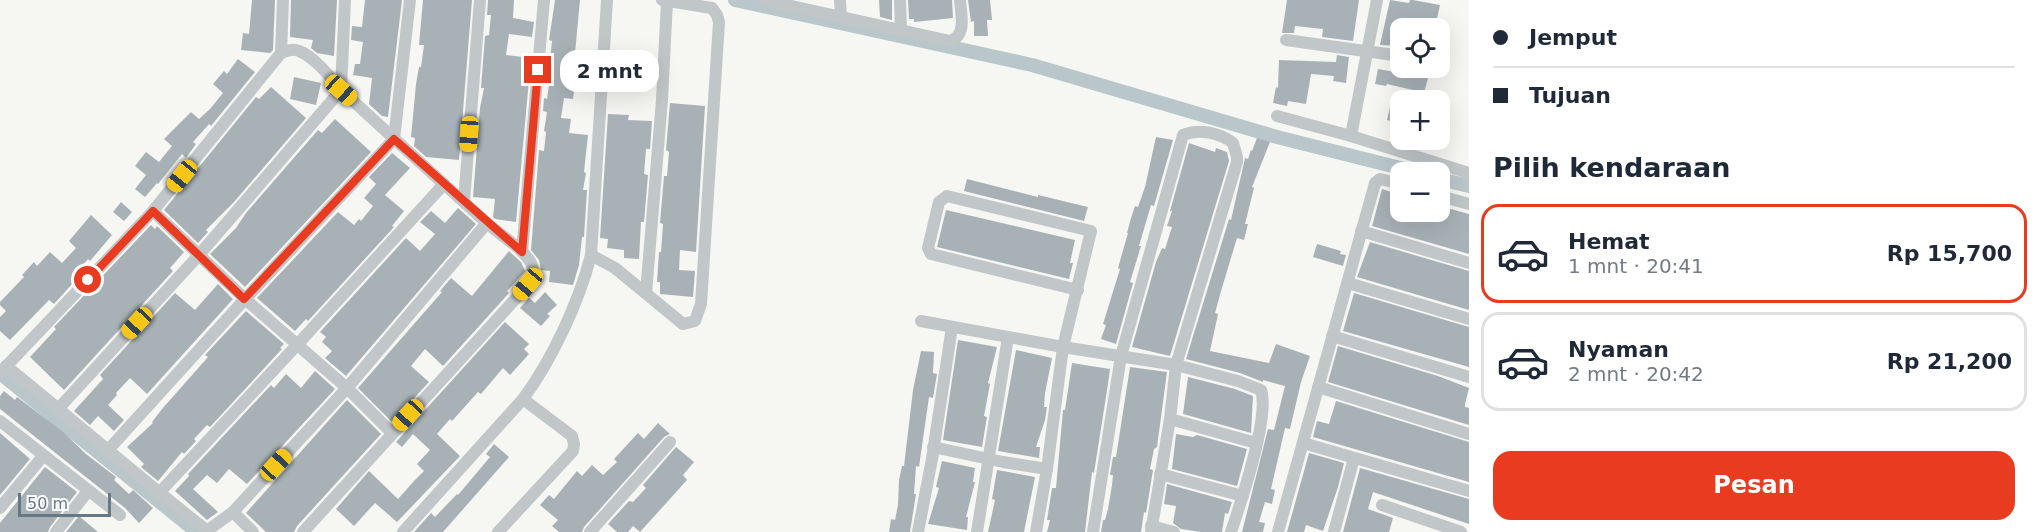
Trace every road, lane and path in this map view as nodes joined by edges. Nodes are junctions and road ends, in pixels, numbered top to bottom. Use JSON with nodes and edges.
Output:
{"nodes":[{"id":1,"x":283,"y":0,"type":"edge"},
{"id":2,"x":345,"y":0,"type":"edge"},
{"id":3,"x":410,"y":0,"type":"edge"},
{"id":4,"x":480,"y":0,"type":"edge"},
{"id":5,"x":544,"y":0,"type":"edge"},
{"id":6,"x":607,"y":0,"type":"edge"},
{"id":7,"x":764,"y":0,"type":"edge"},
{"id":8,"x":840,"y":0,"type":"edge"},
{"id":9,"x":900,"y":0,"type":"edge"},
{"id":10,"x":960,"y":0,"type":"edge"},
{"id":11,"x":1377,"y":0,"type":"edge"},
{"id":12,"x":664,"y":1,"type":"edge"},
{"id":13,"x":781,"y":2,"type":"edge"},
{"id":14,"x":841,"y":17,"type":"junction"},
{"id":15,"x":901,"y":31,"type":"junction"},
{"id":16,"x":1287,"y":40,"type":"dead end"},
{"id":17,"x":1365,"y":51,"type":"junction"},
{"id":18,"x":280,"y":52,"type":"junction"},
{"id":19,"x":1390,"y":54,"type":"edge"},
{"id":20,"x":341,"y":90,"type":"junction"},
{"id":21,"x":1277,"y":116,"type":"dead end"},
{"id":22,"x":1351,"y":136,"type":"junction"},
{"id":23,"x":394,"y":139,"type":"junction"},
{"id":24,"x":1469,"y":173,"type":"edge"},
{"id":25,"x":1390,"y":181,"type":"edge"},
{"id":26,"x":444,"y":183,"type":"junction"},
{"id":27,"x":1450,"y":199,"type":"edge"},
{"id":28,"x":464,"y":201,"type":"junction"},
{"id":29,"x":1469,"y":204,"type":"edge"},
{"id":30,"x":153,"y":211,"type":"junction"},
{"id":31,"x":488,"y":223,"type":"junction"},
{"id":32,"x":1361,"y":231,"type":"junction"},
{"id":33,"x":522,"y":252,"type":"junction"},
{"id":34,"x":199,"y":255,"type":"junction"},
{"id":35,"x":591,"y":255,"type":"junction"},
{"id":36,"x":1469,"y":263,"type":"edge"},
{"id":37,"x":1348,"y":283,"type":"junction"},
{"id":38,"x":1078,"y":290,"type":"junction"},
{"id":39,"x":646,"y":293,"type":"junction"},
{"id":40,"x":244,"y":299,"type":"junction"},
{"id":41,"x":1469,"y":319,"type":"edge"},
{"id":42,"x":921,"y":321,"type":"dead end"},
{"id":43,"x":952,"y":327,"type":"junction"},
{"id":44,"x":1332,"y":336,"type":"junction"},
{"id":45,"x":1008,"y":337,"type":"junction"},
{"id":46,"x":297,"y":345,"type":"junction"},
{"id":47,"x":1063,"y":347,"type":"junction"},
{"id":48,"x":1121,"y":356,"type":"junction"},
{"id":49,"x":1176,"y":365,"type":"junction"},
{"id":50,"x":3,"y":370,"type":"edge"},
{"id":51,"x":1469,"y":377,"type":"edge"},
{"id":52,"x":1318,"y":387,"type":"junction"},
{"id":53,"x":347,"y":388,"type":"junction"},
{"id":54,"x":523,"y":399,"type":"junction"},
{"id":55,"x":59,"y":408,"type":"junction"},
{"id":56,"x":1170,"y":419,"type":"junction"},
{"id":57,"x":0,"y":421,"type":"edge"},
{"id":58,"x":392,"y":432,"type":"junction"},
{"id":59,"x":1469,"y":434,"type":"edge"},
{"id":60,"x":670,"y":442,"type":"dead end"},
{"id":61,"x":1256,"y":443,"type":"junction"},
{"id":62,"x":1303,"y":443,"type":"junction"},
{"id":63,"x":933,"y":447,"type":"junction"},
{"id":64,"x":109,"y":449,"type":"junction"},
{"id":65,"x":43,"y":456,"type":"junction"},
{"id":66,"x":1354,"y":458,"type":"junction"},
{"id":67,"x":988,"y":459,"type":"junction"},
{"id":68,"x":1047,"y":469,"type":"junction"},
{"id":69,"x":1160,"y":474,"type":"junction"},
{"id":70,"x":88,"y":491,"type":"junction"},
{"id":71,"x":1469,"y":491,"type":"edge"},
{"id":72,"x":159,"y":493,"type":"junction"},
{"id":73,"x":1243,"y":496,"type":"junction"},
{"id":74,"x":1382,"y":505,"type":"dead end"},
{"id":75,"x":0,"y":508,"type":"edge"},
{"id":76,"x":233,"y":512,"type":"junction"},
{"id":77,"x":120,"y":515,"type":"dead end"},
{"id":78,"x":1151,"y":529,"type":"edge"},
{"id":79,"x":56,"y":532,"type":"edge"},
{"id":80,"x":253,"y":532,"type":"edge"},
{"id":81,"x":303,"y":532,"type":"edge"},
{"id":82,"x":403,"y":532,"type":"edge"},
{"id":83,"x":498,"y":532,"type":"edge"},
{"id":84,"x":590,"y":532,"type":"edge"},
{"id":85,"x":918,"y":532,"type":"edge"},
{"id":86,"x":977,"y":532,"type":"edge"},
{"id":87,"x":1036,"y":532,"type":"edge"},
{"id":88,"x":1093,"y":532,"type":"edge"},
{"id":89,"x":1173,"y":532,"type":"edge"},
{"id":90,"x":1231,"y":532,"type":"edge"},
{"id":91,"x":1278,"y":532,"type":"edge"},
{"id":92,"x":1334,"y":532,"type":"edge"},
{"id":93,"x":1461,"y":532,"type":"edge"}],
"edges":[{"from":1,"to":18,"type":"street"},
{"from":2,"to":20,"type":"street"},
{"from":3,"to":23,"type":"street"},
{"from":4,"to":28,"type":"street"},
{"from":5,"to":33,"type":"street"},
{"from":6,"to":35,"type":"street"},
{"from":7,"to":13,"type":"street"},
{"from":8,"to":14,"type":"street"},
{"from":9,"to":15,"type":"street"},
{"from":10,"to":15,"type":"street"},
{"from":11,"to":17,"type":"street"},
{"from":12,"to":39,"type":"street"},
{"from":12,"to":39,"type":"street"},
{"from":13,"to":14,"type":"street"},
{"from":14,"to":15,"type":"street"},
{"from":16,"to":17,"type":"street"},
{"from":17,"to":19,"type":"street"},
{"from":17,"to":22,"type":"street"},
{"from":18,"to":20,"type":"street"},
{"from":18,"to":30,"type":"street"},
{"from":20,"to":23,"type":"street"},
{"from":20,"to":34,"type":"street"},
{"from":21,"to":22,"type":"street"},
{"from":22,"to":24,"type":"street"},
{"from":23,"to":26,"type":"street"},
{"from":23,"to":40,"type":"street"},
{"from":25,"to":32,"type":"street"},
{"from":26,"to":28,"type":"street"},
{"from":26,"to":46,"type":"street"},
{"from":27,"to":29,"type":"street"},
{"from":28,"to":31,"type":"street"},
{"from":30,"to":34,"type":"street"},
{"from":30,"to":50,"type":"street"},
{"from":31,"to":33,"type":"street"},
{"from":31,"to":53,"type":"street"},
{"from":32,"to":36,"type":"street"},
{"from":32,"to":37,"type":"street"},
{"from":33,"to":58,"type":"street"},
{"from":34,"to":40,"type":"street"},
{"from":34,"to":55,"type":"street"},
{"from":35,"to":39,"type":"street"},
{"from":35,"to":54,"type":"street"},
{"from":37,"to":41,"type":"street"},
{"from":37,"to":44,"type":"street"},
{"from":38,"to":38,"type":"street"},
{"from":38,"to":47,"type":"street"},
{"from":40,"to":46,"type":"street"},
{"from":40,"to":64,"type":"street"},
{"from":42,"to":43,"type":"street"},
{"from":43,"to":45,"type":"street"},
{"from":43,"to":63,"type":"street"},
{"from":44,"to":51,"type":"street"},
{"from":44,"to":52,"type":"street"},
{"from":45,"to":47,"type":"street"},
{"from":45,"to":67,"type":"street"},
{"from":46,"to":53,"type":"street"},
{"from":46,"to":72,"type":"street"},
{"from":47,"to":48,"type":"street"},
{"from":47,"to":68,"type":"street"},
{"from":48,"to":49,"type":"street"},
{"from":48,"to":49,"type":"street"},
{"from":48,"to":88,"type":"street"},
{"from":49,"to":56,"type":"street"},
{"from":49,"to":61,"type":"street"},
{"from":50,"to":55,"type":"street"},
{"from":52,"to":59,"type":"street"},
{"from":52,"to":62,"type":"street"},
{"from":53,"to":58,"type":"street"},
{"from":53,"to":76,"type":"street"},
{"from":54,"to":82,"type":"street"},
{"from":54,"to":83,"type":"street"},
{"from":55,"to":64,"type":"street"},
{"from":56,"to":61,"type":"street"},
{"from":56,"to":69,"type":"street"},
{"from":57,"to":65,"type":"street"},
{"from":58,"to":81,"type":"street"},
{"from":60,"to":84,"type":"street"},
{"from":61,"to":73,"type":"street"},
{"from":62,"to":66,"type":"street"},
{"from":62,"to":91,"type":"street"},
{"from":63,"to":67,"type":"street"},
{"from":63,"to":85,"type":"street"},
{"from":64,"to":72,"type":"street"},
{"from":65,"to":70,"type":"street"},
{"from":65,"to":75,"type":"street"},
{"from":66,"to":71,"type":"street"},
{"from":66,"to":92,"type":"street"},
{"from":67,"to":68,"type":"street"},
{"from":67,"to":86,"type":"street"},
{"from":68,"to":87,"type":"street"},
{"from":69,"to":73,"type":"street"},
{"from":69,"to":78,"type":"street"},
{"from":70,"to":77,"type":"street"},
{"from":70,"to":79,"type":"street"},
{"from":72,"to":76,"type":"street"},
{"from":73,"to":90,"type":"street"},
{"from":74,"to":93,"type":"street"},
{"from":76,"to":80,"type":"street"},
{"from":78,"to":89,"type":"street"}]}
